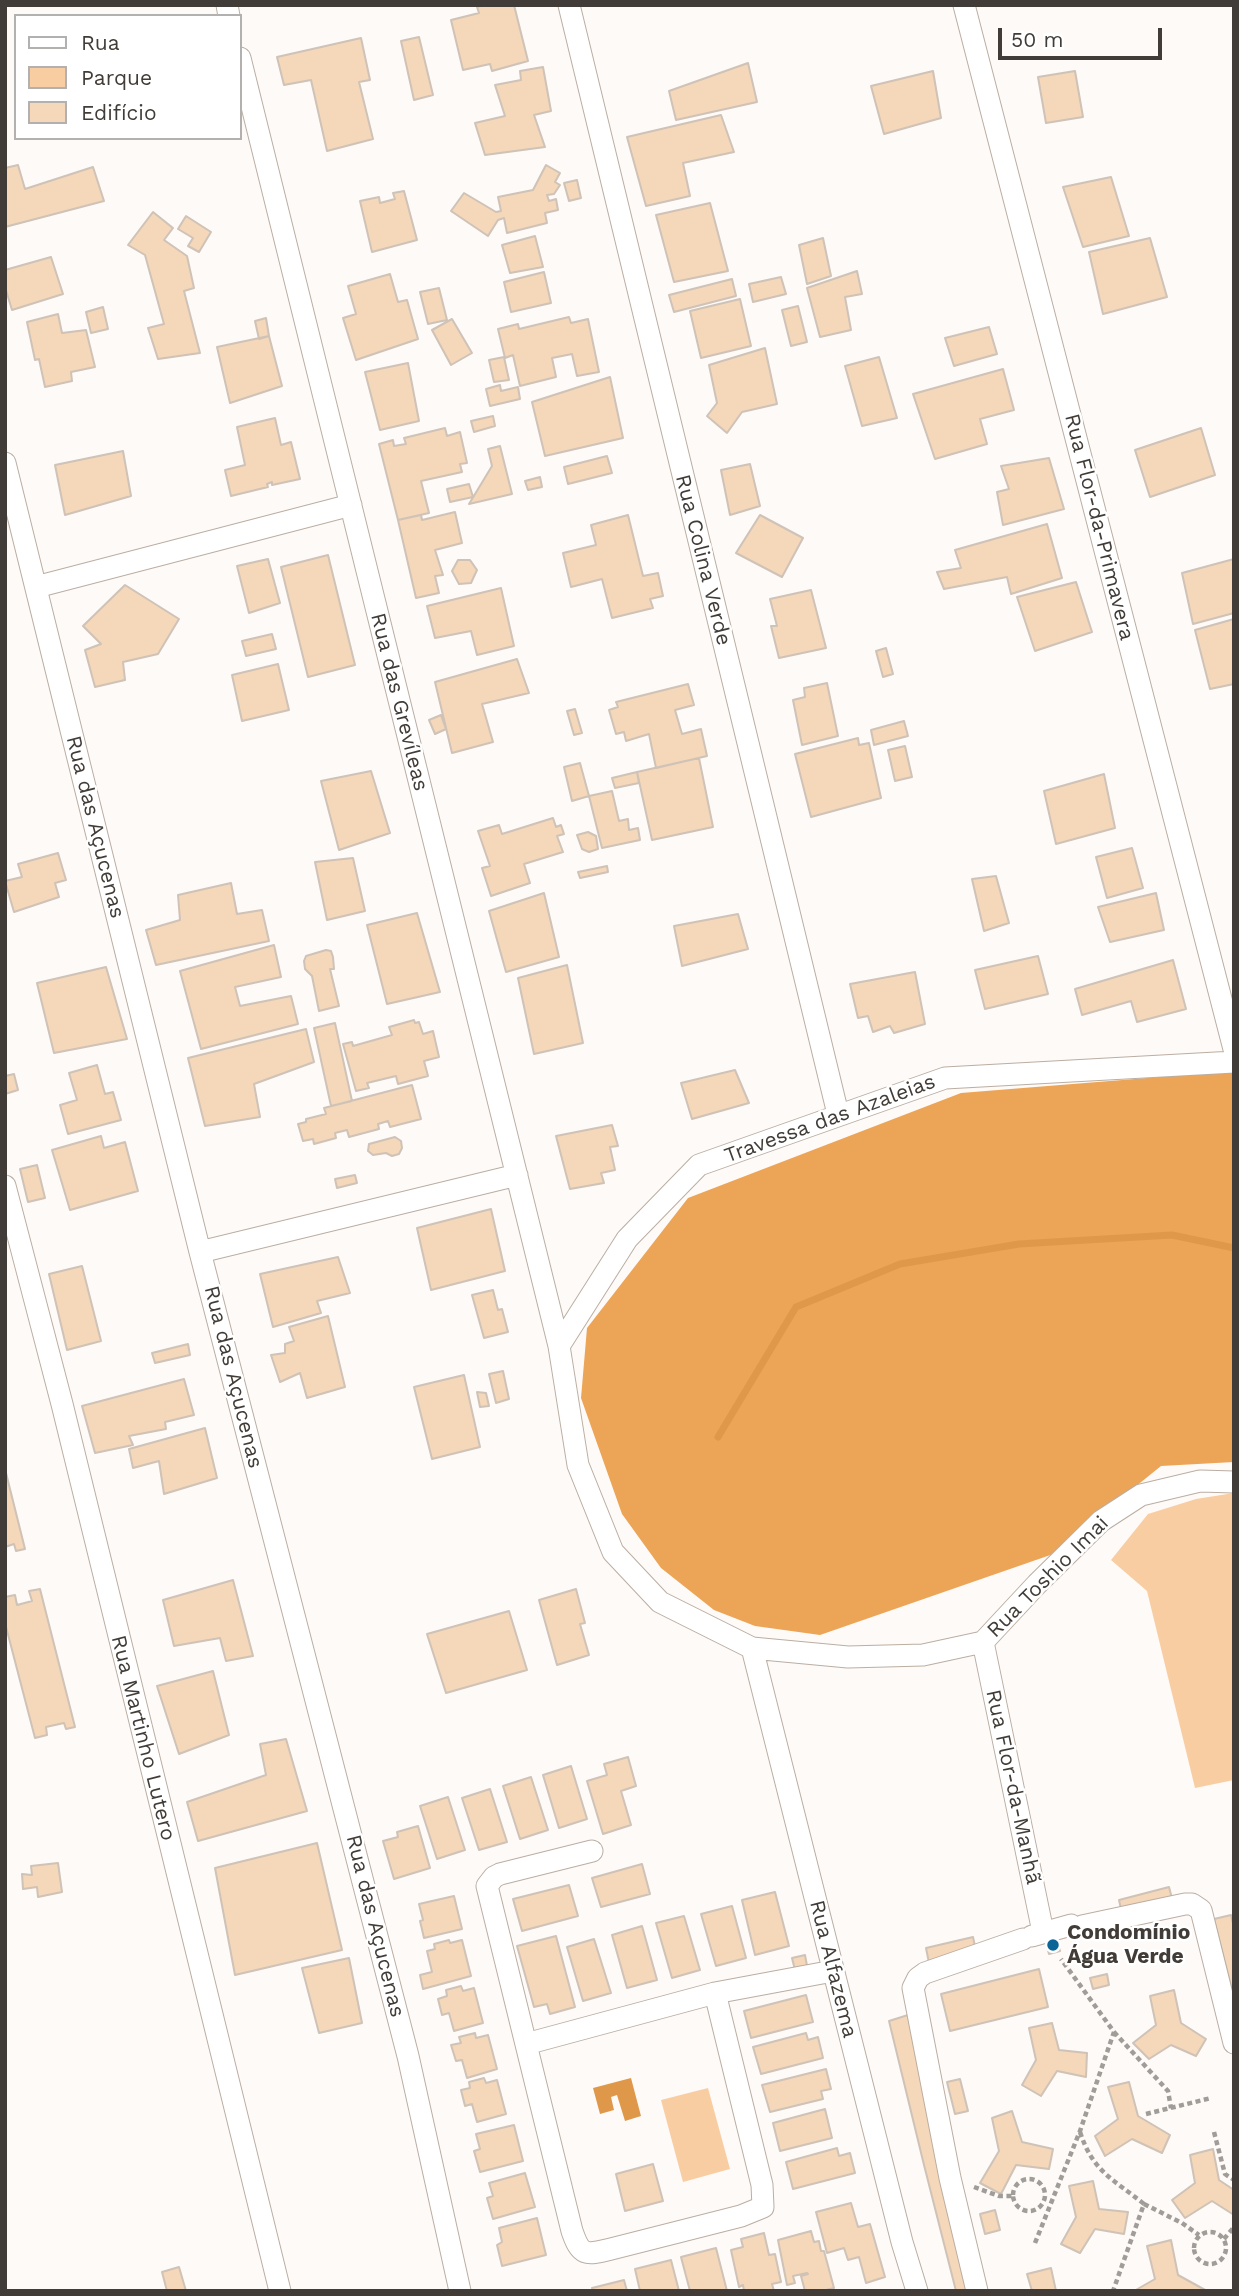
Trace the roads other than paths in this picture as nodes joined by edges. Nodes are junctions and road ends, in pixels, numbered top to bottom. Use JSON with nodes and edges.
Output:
{"nodes":[{"id":1,"x":569,"y":5,"type":"edge"},
{"id":2,"x":964,"y":5,"type":"edge"},
{"id":3,"x":242,"y":66,"type":"edge"},
{"id":4,"x":5,"y":463,"type":"edge"},
{"id":5,"x":351,"y":505,"type":"junction"},
{"id":6,"x":36,"y":587,"type":"junction"},
{"id":7,"x":1234,"y":1049,"type":"edge"},
{"id":8,"x":1234,"y":1062,"type":"edge"},
{"id":9,"x":838,"y":1114,"type":"junction"},
{"id":10,"x":517,"y":1175,"type":"junction"},
{"id":11,"x":5,"y":1186,"type":"edge"},
{"id":12,"x":200,"y":1252,"type":"junction"},
{"id":13,"x":559,"y":1346,"type":"junction"},
{"id":14,"x":1234,"y":1482,"type":"edge"},
{"id":15,"x":983,"y":1642,"type":"junction"},
{"id":16,"x":752,"y":1648,"type":"junction"},
{"id":17,"x":592,"y":1851,"type":"dead end"},
{"id":18,"x":1032,"y":1936,"type":"junction"},
{"id":19,"x":833,"y":1971,"type":"junction"},
{"id":20,"x":715,"y":1993,"type":"junction"},
{"id":21,"x":526,"y":2043,"type":"junction"},
{"id":22,"x":1234,"y":2043,"type":"edge"},
{"id":23,"x":280,"y":2291,"type":"edge"},
{"id":24,"x":460,"y":2291,"type":"edge"},
{"id":25,"x":917,"y":2291,"type":"edge"},
{"id":26,"x":977,"y":2291,"type":"edge"}],
"edges":[{"from":1,"to":9,"type":"street","name":"Rua Colina Verde"},
{"from":2,"to":7,"type":"street","name":"Rua Flor-da-Primavera"},
{"from":3,"to":5,"type":"street","name":"Rua das Grevíleas"},
{"from":4,"to":6,"type":"street","name":"Rua das Açucenas"},
{"from":5,"to":6,"type":"street"},
{"from":5,"to":10,"type":"street","name":"Rua das Grevíleas"},
{"from":6,"to":12,"type":"street","name":"Rua das Açucenas"},
{"from":8,"to":9,"type":"street","name":"Travessa das Azaleias"},
{"from":9,"to":13,"type":"street","name":"Travessa das Azaleias"},
{"from":10,"to":12,"type":"street"},
{"from":10,"to":13,"type":"street","name":"Rua das Grevíleas"},
{"from":11,"to":23,"type":"street","name":"Rua Martinho Lutero"},
{"from":12,"to":24,"type":"street","name":"Rua das Açucenas"},
{"from":13,"to":16,"type":"street","name":"Rua das Grevíleas"},
{"from":14,"to":15,"type":"street","name":"Rua Toshio Imai"},
{"from":15,"to":16,"type":"street"},
{"from":15,"to":18,"type":"street","name":"Rua Flor-da-Manhã"},
{"from":16,"to":19,"type":"street","name":"Rua Alfazema"},
{"from":17,"to":21,"type":"street"},
{"from":18,"to":22,"type":"street"},
{"from":18,"to":26,"type":"street"},
{"from":19,"to":20,"type":"street"},
{"from":19,"to":25,"type":"street","name":"Rua Alfazema"},
{"from":20,"to":21,"type":"street"},
{"from":20,"to":21,"type":"street"}]}
